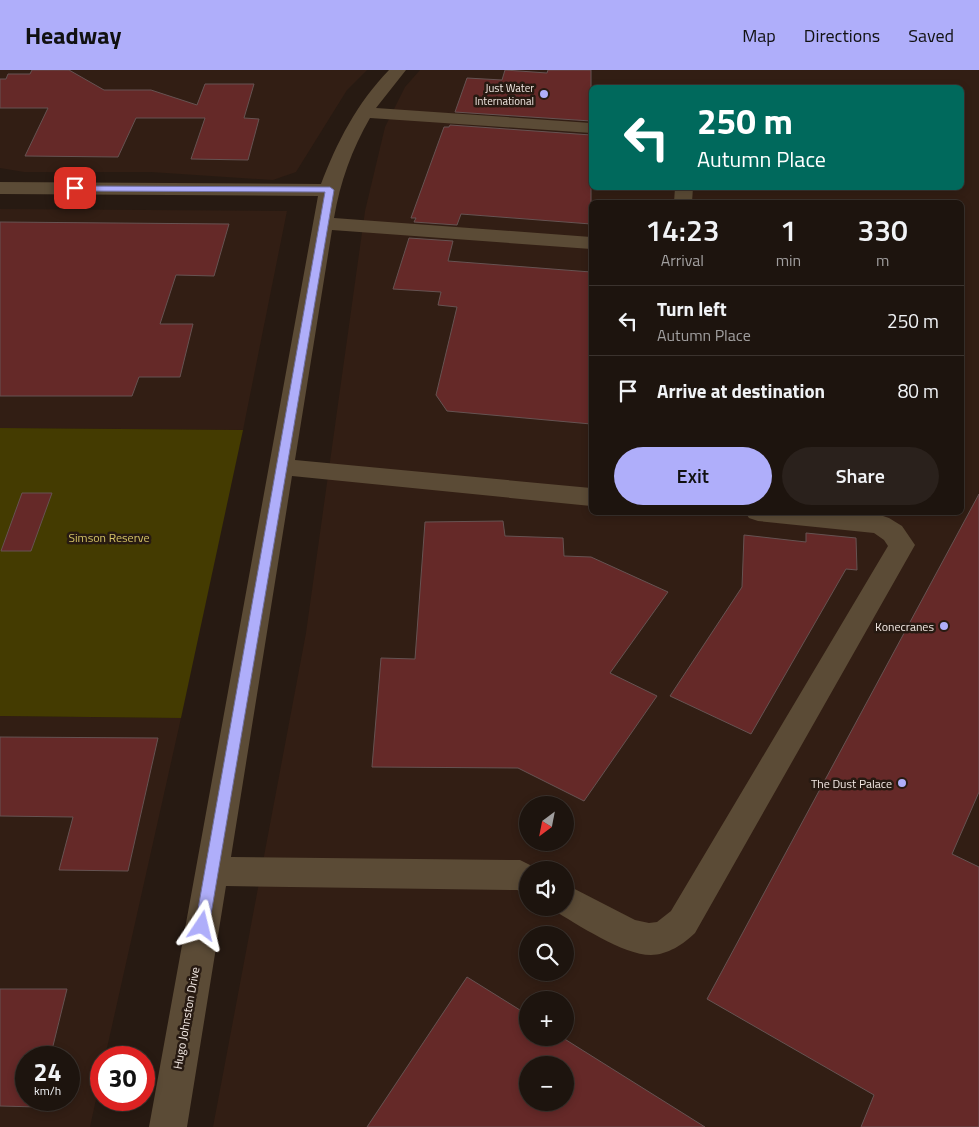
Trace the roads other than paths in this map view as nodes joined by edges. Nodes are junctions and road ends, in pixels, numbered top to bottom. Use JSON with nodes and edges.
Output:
{"nodes":[{"id":1,"x":398,"y":70,"type":"edge"},
{"id":2,"x":364,"y":112,"type":"junction"},
{"id":3,"x":589,"y":128,"type":"edge"},
{"id":4,"x":0,"y":188,"type":"edge"},
{"id":5,"x":330,"y":190,"type":"junction"},
{"id":6,"x":324,"y":223,"type":"junction"},
{"id":7,"x":589,"y":243,"type":"edge"},
{"id":8,"x":282,"y":467,"type":"junction"},
{"id":9,"x":589,"y":497,"type":"edge"},
{"id":10,"x":822,"y":515,"type":"edge"},
{"id":11,"x":886,"y":518,"type":"edge"},
{"id":12,"x":212,"y":871,"type":"junction"},
{"id":13,"x":519,"y":875,"type":"edge"},
{"id":14,"x":574,"y":904,"type":"edge"},
{"id":15,"x":168,"y":1127,"type":"edge"}],
"edges":[{"from":1,"to":2,"type":"street","name":"Hugo Johnston Drive"},
{"from":2,"to":3,"type":"street"},
{"from":2,"to":5,"type":"street","name":"Hugo Johnston Drive"},
{"from":4,"to":5,"type":"street"},
{"from":5,"to":6,"type":"street","name":"Hugo Johnston Drive"},
{"from":6,"to":7,"type":"street"},
{"from":6,"to":8,"type":"street","name":"Hugo Johnston Drive"},
{"from":8,"to":9,"type":"street"},
{"from":8,"to":12,"type":"street","name":"Hugo Johnston Drive"},
{"from":10,"to":11,"type":"street"},
{"from":11,"to":14,"type":"street"},
{"from":12,"to":13,"type":"street"},
{"from":12,"to":15,"type":"street","name":"Hugo Johnston Drive"}]}
